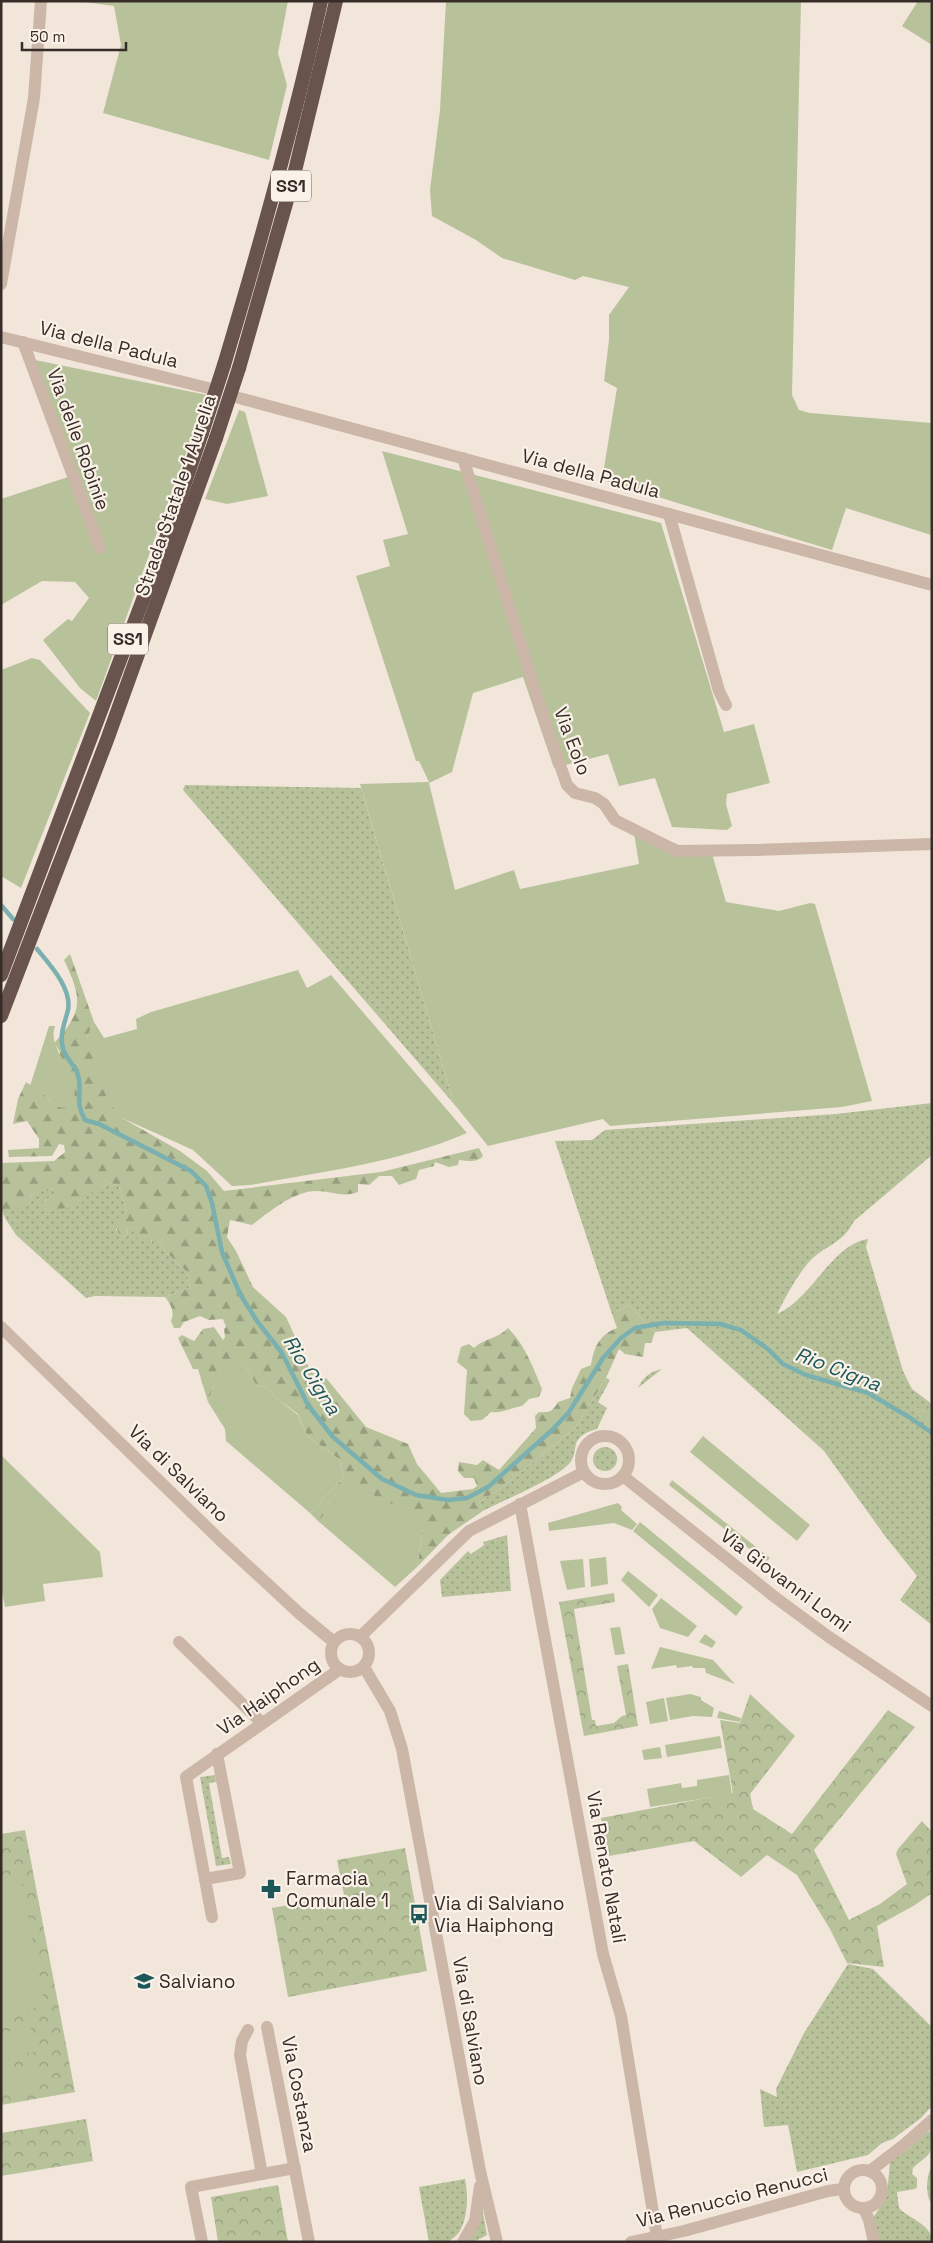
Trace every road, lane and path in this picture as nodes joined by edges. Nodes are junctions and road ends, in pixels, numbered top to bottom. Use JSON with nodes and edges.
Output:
{"nodes":[{"id":1,"x":41,"y":1,"type":"edge"},
{"id":2,"x":336,"y":1,"type":"edge"},
{"id":3,"x":321,"y":2,"type":"edge"},
{"id":4,"x":1,"y":284,"type":"edge"},
{"id":5,"x":1,"y":337,"type":"edge"},
{"id":6,"x":23,"y":342,"type":"junction"},
{"id":7,"x":208,"y":388,"type":"dead end"},
{"id":8,"x":240,"y":398,"type":"dead end"},
{"id":9,"x":463,"y":458,"type":"junction"},
{"id":10,"x":669,"y":514,"type":"junction"},
{"id":11,"x":100,"y":548,"type":"dead end"},
{"id":12,"x":932,"y":585,"type":"edge"},
{"id":13,"x":726,"y":704,"type":"dead end"},
{"id":14,"x":932,"y":844,"type":"edge"},
{"id":15,"x":9,"y":968,"type":"edge"},
{"id":16,"x":1,"y":1016,"type":"edge"},
{"id":17,"x":1,"y":1327,"type":"edge"},
{"id":18,"x":584,"y":1472,"type":"junction"},
{"id":19,"x":623,"y":1476,"type":"junction"},
{"id":20,"x":520,"y":1504,"type":"junction"},
{"id":21,"x":360,"y":1636,"type":"junction"},
{"id":22,"x":179,"y":1642,"type":"dead end"},
{"id":23,"x":334,"y":1642,"type":"junction"},
{"id":24,"x":364,"y":1667,"type":"junction"},
{"id":25,"x":340,"y":1669,"type":"junction"},
{"id":26,"x":932,"y":1706,"type":"edge"},
{"id":27,"x":262,"y":1723,"type":"junction"},
{"id":28,"x":217,"y":1754,"type":"junction"},
{"id":29,"x":205,"y":1879,"type":"junction"},
{"id":30,"x":212,"y":1917,"type":"dead end"},
{"id":31,"x":268,"y":2027,"type":"dead end"},
{"id":32,"x":248,"y":2030,"type":"dead end"},
{"id":33,"x":932,"y":2120,"type":"edge"},
{"id":34,"x":295,"y":2168,"type":"junction"},
{"id":35,"x":480,"y":2171,"type":"junction"},
{"id":36,"x":870,"y":2171,"type":"junction"},
{"id":37,"x":262,"y":2174,"type":"junction"},
{"id":38,"x":843,"y":2189,"type":"junction"},
{"id":39,"x":864,"y":2209,"type":"junction"},
{"id":40,"x":656,"y":2237,"type":"junction"},
{"id":41,"x":202,"y":2242,"type":"edge"},
{"id":42,"x":309,"y":2242,"type":"edge"},
{"id":43,"x":464,"y":2242,"type":"edge"},
{"id":44,"x":497,"y":2242,"type":"edge"},
{"id":45,"x":631,"y":2242,"type":"edge"},
{"id":46,"x":874,"y":2242,"type":"edge"}],
"edges":[{"from":1,"to":4,"type":"street"},
{"from":2,"to":15,"type":"highway","name":"Strada Statale 1 Aurelia","number":"SS1","bridge":true},
{"from":3,"to":15,"type":"highway","name":"Strada Statale 1 Aurelia","number":"SS1","bridge":true},
{"from":5,"to":6,"type":"street","name":"Via della Padula"},
{"from":6,"to":7,"type":"street","name":"Via della Padula"},
{"from":6,"to":11,"type":"street","name":"Via delle Robinie"},
{"from":8,"to":9,"type":"street","name":"Via della Padula"},
{"from":9,"to":10,"type":"street","name":"Via della Padula"},
{"from":9,"to":14,"type":"street","name":"Via Eolo"},
{"from":10,"to":12,"type":"street","name":"Via della Padula"},
{"from":10,"to":13,"type":"street"},
{"from":15,"to":16,"type":"highway","name":"Strada Statale 1 Aurelia","number":"SS1"},
{"from":17,"to":23,"type":"street","name":"Via di Salviano"},
{"from":18,"to":19,"type":"street"},
{"from":18,"to":19,"type":"street"},
{"from":18,"to":20,"type":"street"},
{"from":19,"to":26,"type":"street","name":"Via Giovanni Lomi"},
{"from":20,"to":21,"type":"street"},
{"from":20,"to":40,"type":"street","name":"Via Renato Natali"},
{"from":21,"to":23,"type":"street"},
{"from":21,"to":24,"type":"street"},
{"from":22,"to":27,"type":"street"},
{"from":23,"to":25,"type":"street"},
{"from":24,"to":25,"type":"street"},
{"from":24,"to":35,"type":"street","name":"Via di Salviano"},
{"from":25,"to":27,"type":"street","name":"Via Haiphong"},
{"from":27,"to":28,"type":"street","name":"Via Haiphong"},
{"from":28,"to":29,"type":"street","name":"Via Haiphong"},
{"from":28,"to":29,"type":"street","name":"Via Haiphong"},
{"from":29,"to":30,"type":"street","name":"Via Haiphong"},
{"from":31,"to":34,"type":"street","name":"Via Costanza"},
{"from":32,"to":37,"type":"street"},
{"from":33,"to":36,"type":"street"},
{"from":34,"to":37,"type":"street","name":"Via Costanza"},
{"from":34,"to":42,"type":"street","name":"Via Costanza"},
{"from":35,"to":43,"type":"street"},
{"from":35,"to":44,"type":"street","name":"Via di Salviano"},
{"from":36,"to":38,"type":"street"},
{"from":36,"to":39,"type":"street"},
{"from":37,"to":41,"type":"street","name":"Via Costanza"},
{"from":38,"to":39,"type":"street"},
{"from":38,"to":40,"type":"street","name":"Via Renuccio Renucci"},
{"from":39,"to":46,"type":"street"},
{"from":40,"to":45,"type":"street","name":"Via Renuccio Renucci"}]}
